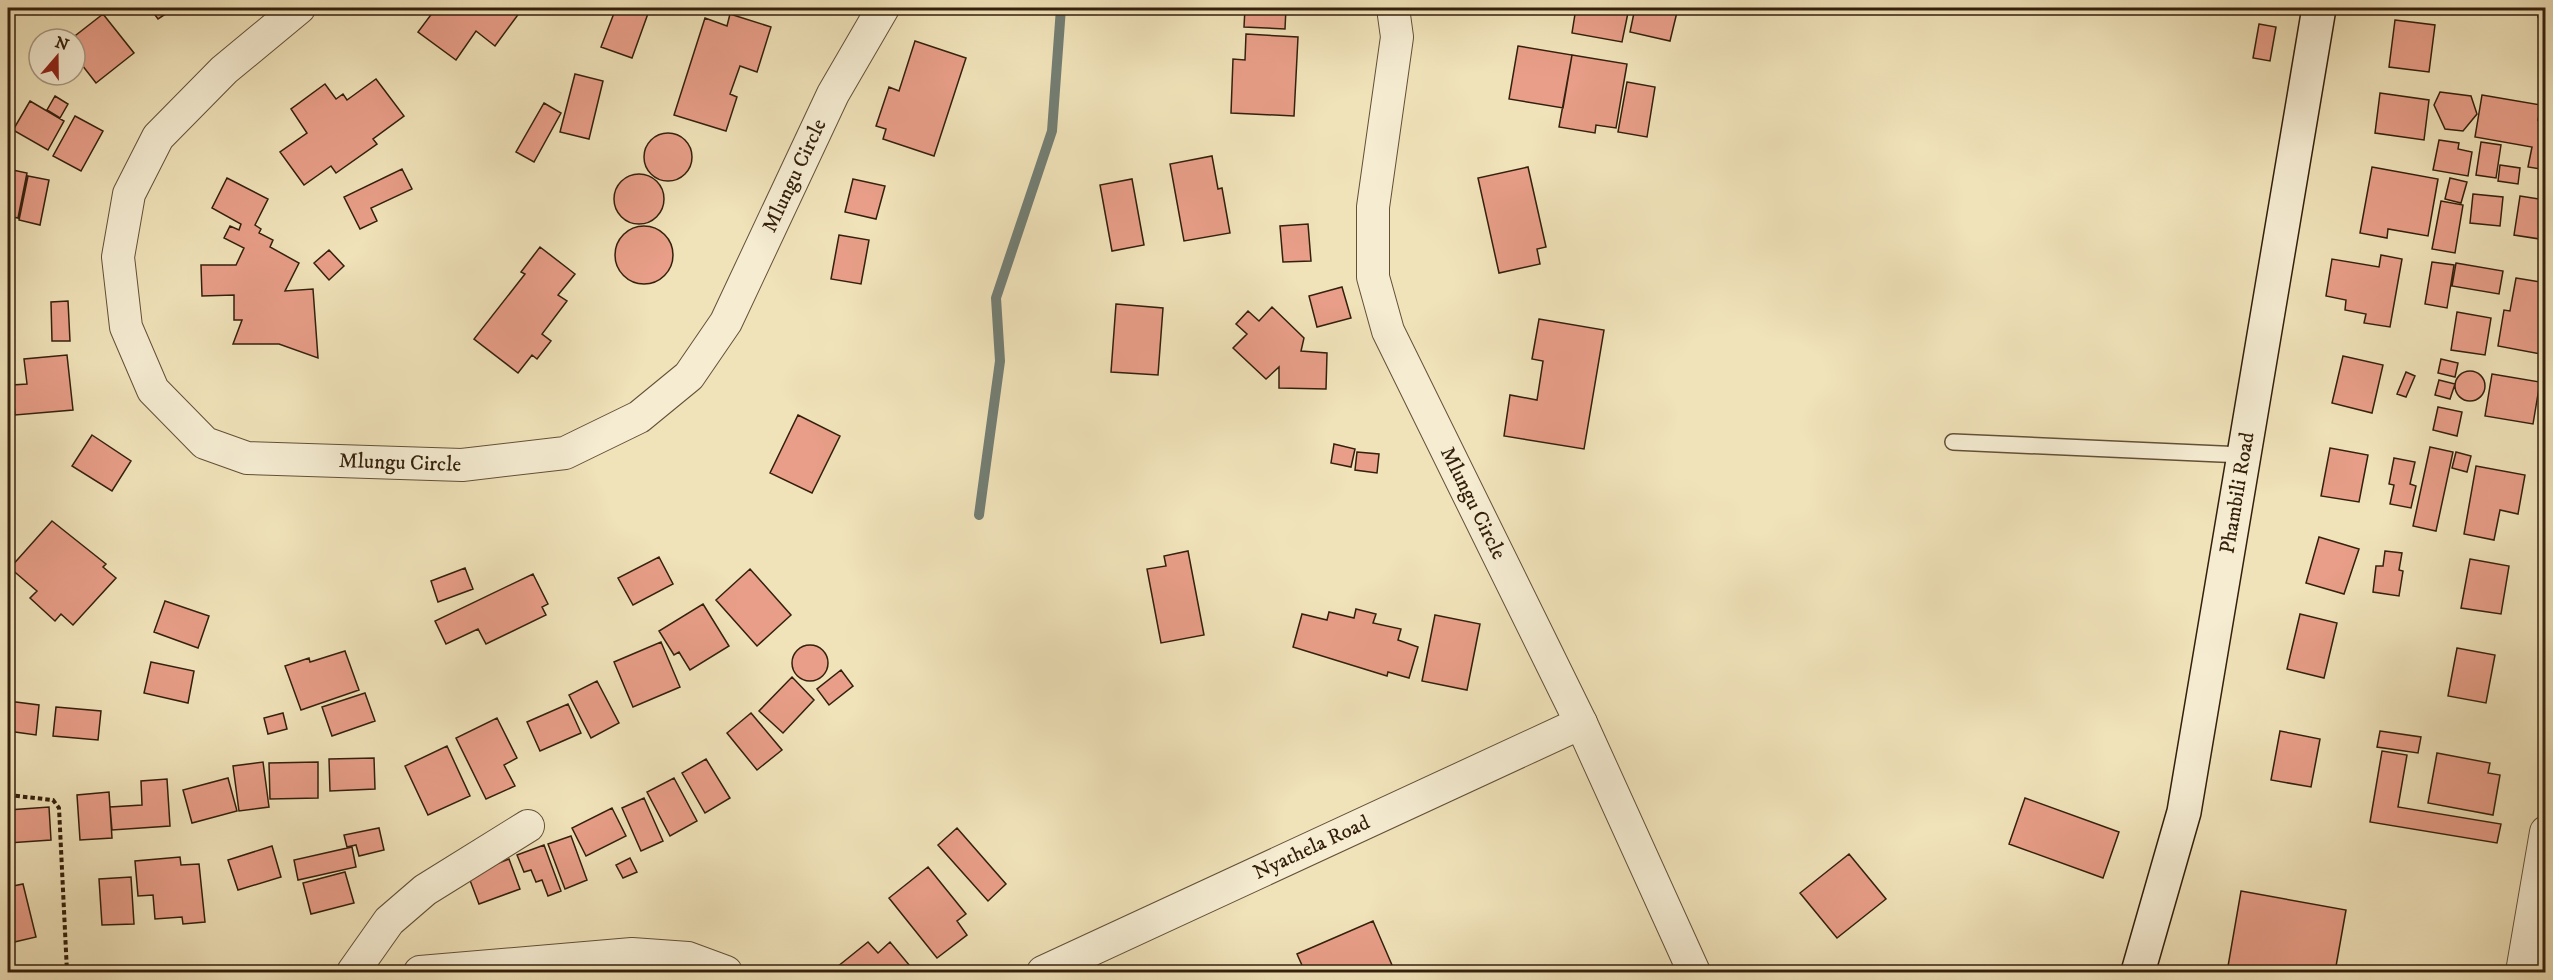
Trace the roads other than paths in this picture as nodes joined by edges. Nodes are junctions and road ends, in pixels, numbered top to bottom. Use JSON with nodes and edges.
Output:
{"nodes":[{"id":1,"x":299,"y":8,"type":"edge"},
{"id":2,"x":883,"y":8,"type":"edge"},
{"id":3,"x":1393,"y":8,"type":"edge"},
{"id":4,"x":2319,"y":8,"type":"edge"},
{"id":5,"x":1953,"y":442,"type":"dead end"},
{"id":6,"x":2244,"y":455,"type":"junction"},
{"id":7,"x":1581,"y":723,"type":"junction"},
{"id":8,"x":528,"y":826,"type":"dead end"},
{"id":9,"x":2546,"y":832,"type":"edge"},
{"id":10,"x":353,"y":972,"type":"edge"},
{"id":11,"x":420,"y":972,"type":"edge"},
{"id":12,"x":726,"y":972,"type":"edge"},
{"id":13,"x":1043,"y":972,"type":"edge"},
{"id":14,"x":1694,"y":972,"type":"edge"},
{"id":15,"x":2138,"y":972,"type":"edge"},
{"id":16,"x":2522,"y":972,"type":"edge"}],
"edges":[{"from":1,"to":2,"type":"street","name":"Mlungu Circle"},
{"from":3,"to":7,"type":"street","name":"Mlungu Circle"},
{"from":4,"to":6,"type":"street","name":"Phambili Road"},
{"from":5,"to":6,"type":"lane"},
{"from":6,"to":15,"type":"street","name":"Phambili Road"},
{"from":7,"to":13,"type":"street","name":"Nyathela Road"},
{"from":7,"to":14,"type":"street","name":"Mlungu Circle"},
{"from":8,"to":10,"type":"street"},
{"from":9,"to":16,"type":"street"},
{"from":11,"to":12,"type":"street"}]}
